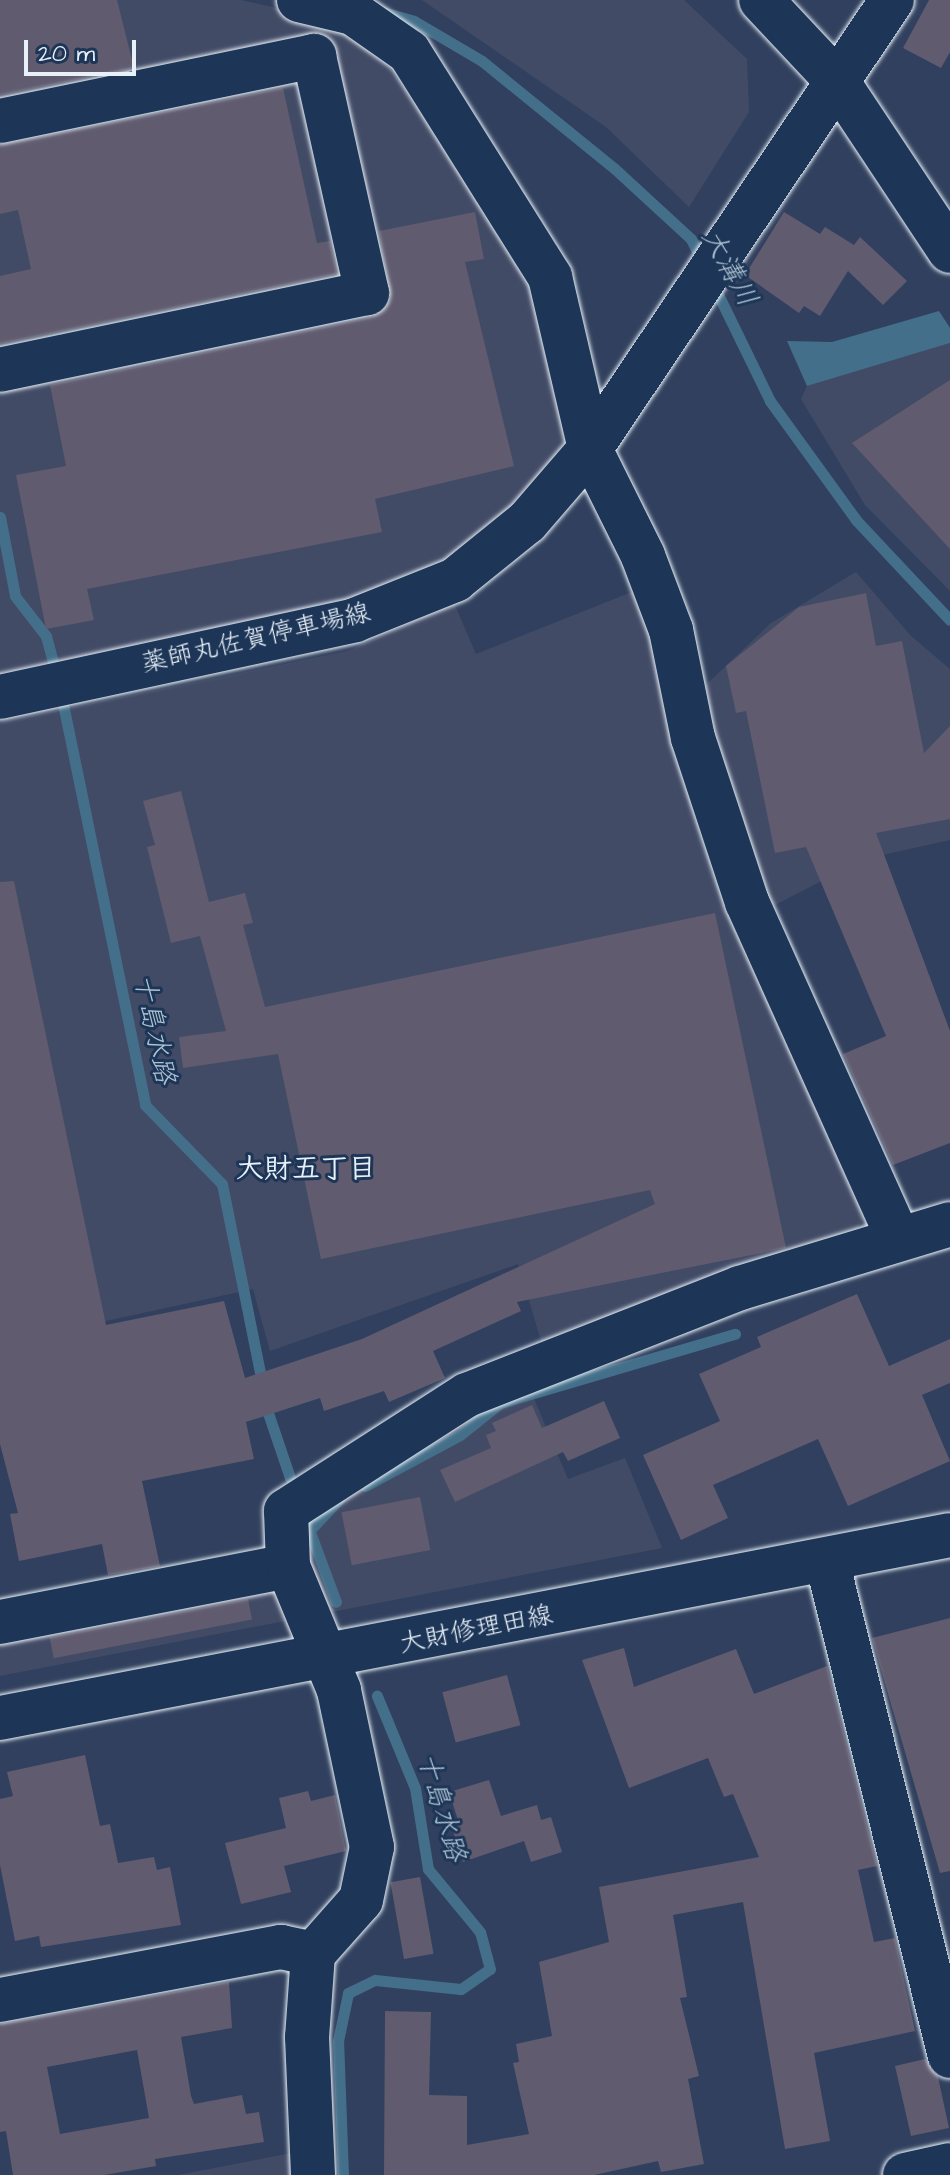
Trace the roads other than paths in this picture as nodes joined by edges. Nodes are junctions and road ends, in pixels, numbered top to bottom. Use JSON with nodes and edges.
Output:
{"nodes":[{"id":1,"x":299,"y":0,"type":"edge"},
{"id":2,"x":761,"y":0,"type":"edge"},
{"id":3,"x":892,"y":0,"type":"edge"},
{"id":4,"x":837,"y":81,"type":"junction"},
{"id":5,"x":0,"y":121,"type":"edge"},
{"id":6,"x":950,"y":251,"type":"edge"},
{"id":7,"x":0,"y":370,"type":"edge"},
{"id":8,"x":590,"y":449,"type":"junction"},
{"id":9,"x":0,"y":697,"type":"edge"},
{"id":10,"x":950,"y":1224,"type":"edge"},
{"id":11,"x":897,"y":1236,"type":"junction"},
{"id":12,"x":950,"y":1535,"type":"edge"},
{"id":13,"x":827,"y":1561,"type":"junction"},
{"id":14,"x":288,"y":1566,"type":"junction"},
{"id":15,"x":0,"y":1622,"type":"edge"},
{"id":16,"x":328,"y":1659,"type":"junction"},
{"id":17,"x":0,"y":1718,"type":"edge"},
{"id":18,"x":313,"y":1954,"type":"junction"},
{"id":19,"x":0,"y":2000,"type":"edge"},
{"id":20,"x":950,"y":2056,"type":"edge"},
{"id":21,"x":950,"y":2165,"type":"edge"},
{"id":22,"x":313,"y":2175,"type":"edge"},
{"id":23,"x":905,"y":2175,"type":"edge"}],
"edges":[{"from":1,"to":8,"type":"street"},
{"from":2,"to":4,"type":"street"},
{"from":3,"to":4,"type":"street"},
{"from":4,"to":6,"type":"street"},
{"from":4,"to":8,"type":"street","name":"薬師丸佐賀停車場線"},
{"from":5,"to":7,"type":"street"},
{"from":8,"to":9,"type":"street","name":"薬師丸佐賀停車場線"},
{"from":8,"to":11,"type":"street"},
{"from":10,"to":11,"type":"street"},
{"from":11,"to":14,"type":"street"},
{"from":12,"to":13,"type":"street","name":"大財修理田線"},
{"from":13,"to":16,"type":"street","name":"大財修理田線"},
{"from":13,"to":20,"type":"street"},
{"from":14,"to":15,"type":"street"},
{"from":14,"to":16,"type":"street"},
{"from":16,"to":17,"type":"street","name":"大財修理田線"},
{"from":16,"to":18,"type":"street"},
{"from":18,"to":19,"type":"street"},
{"from":18,"to":22,"type":"street"},
{"from":21,"to":23,"type":"street"}]}
